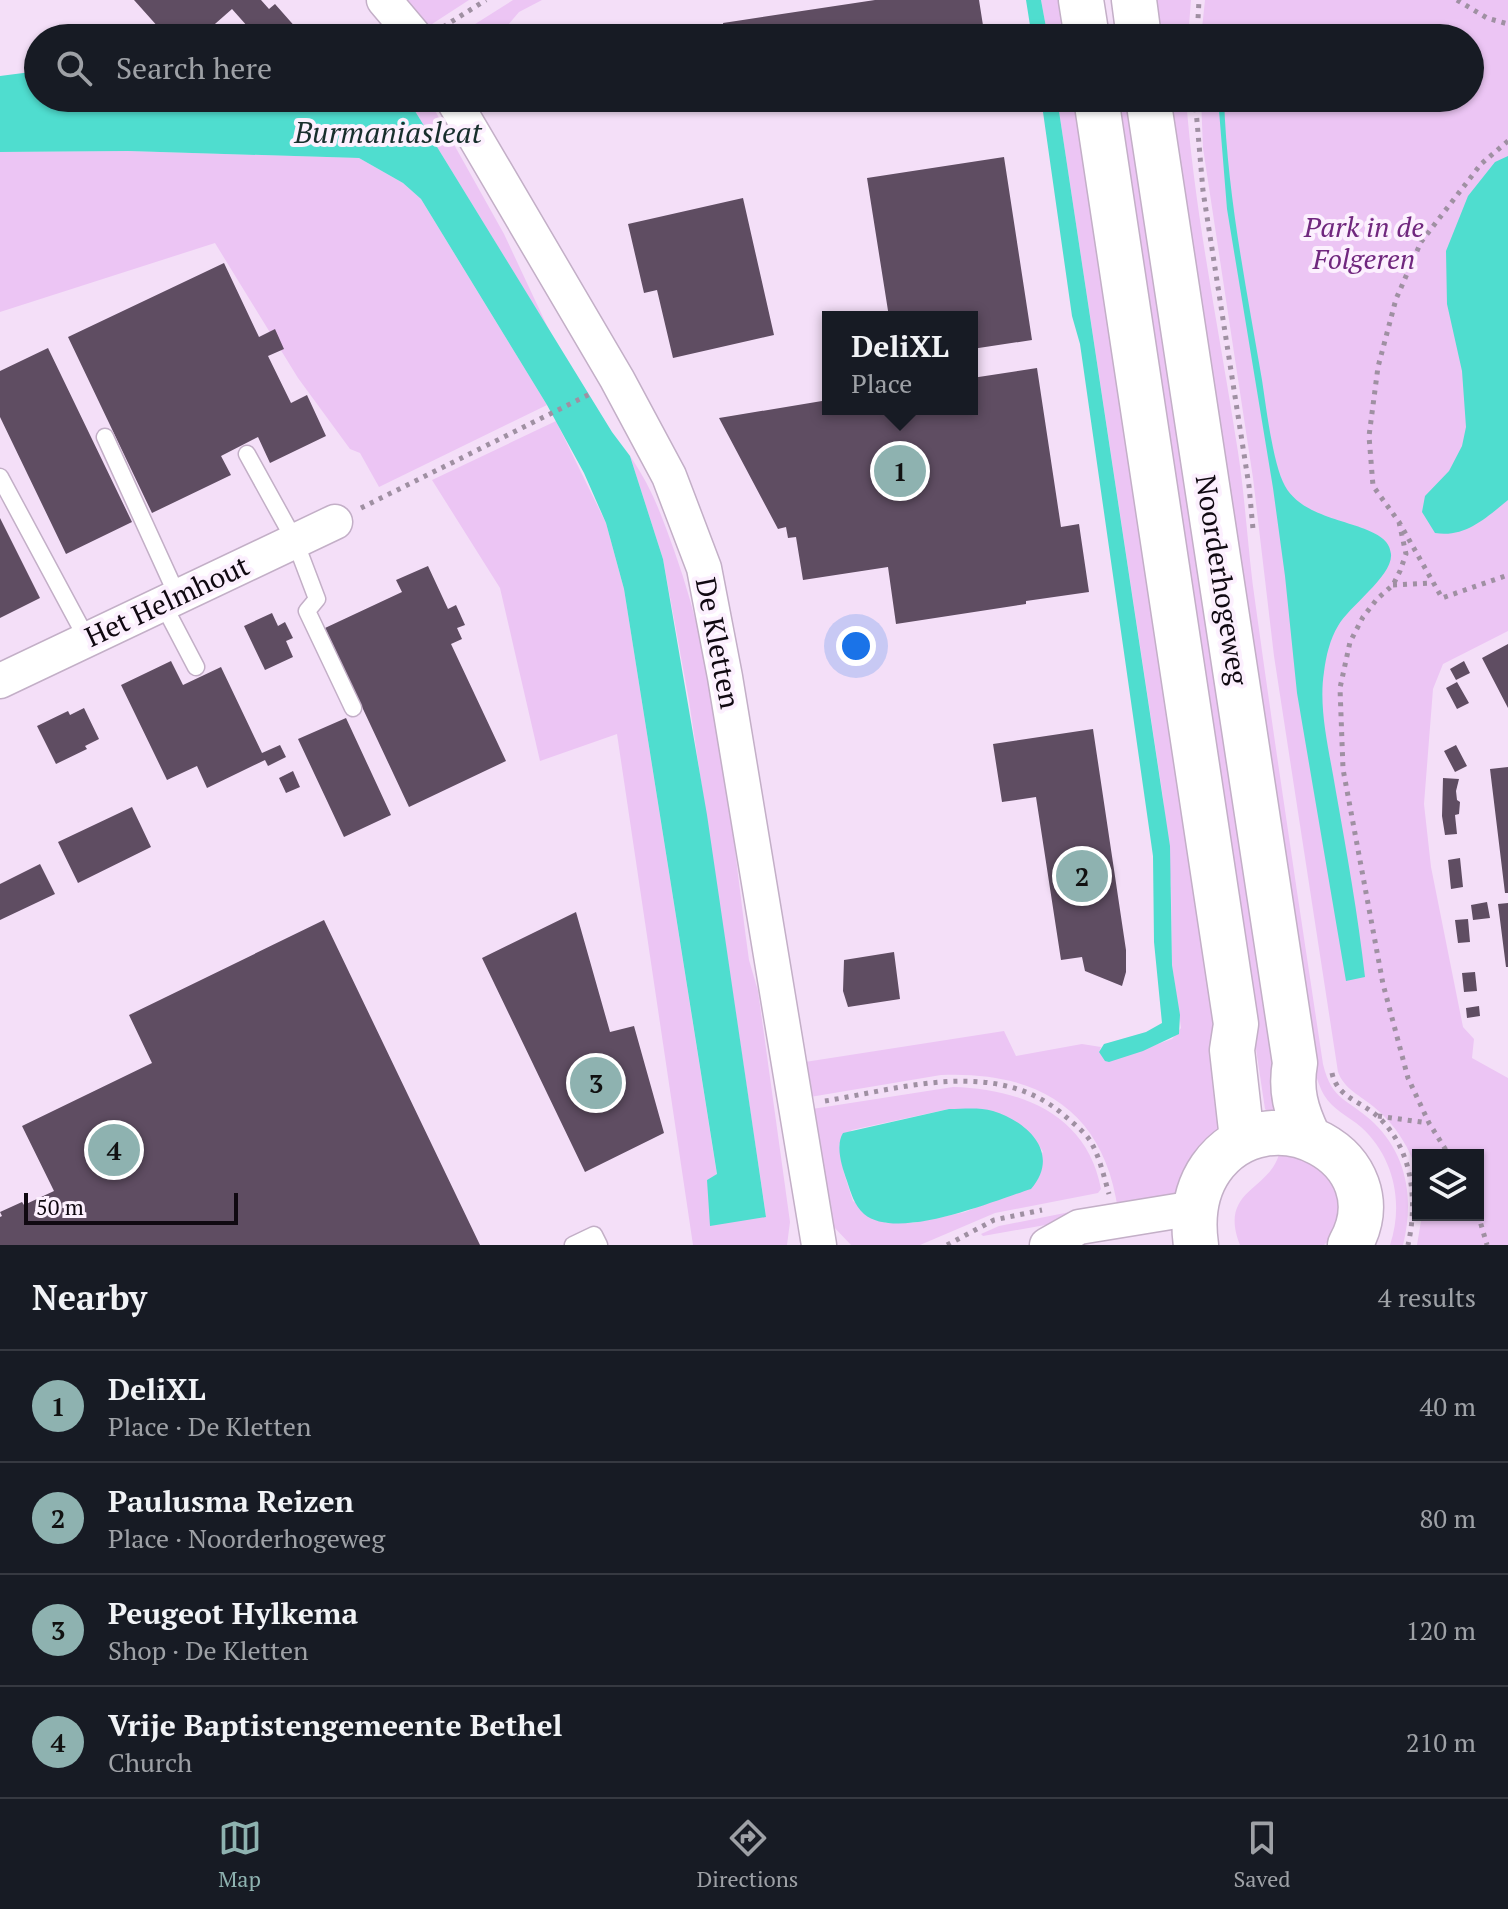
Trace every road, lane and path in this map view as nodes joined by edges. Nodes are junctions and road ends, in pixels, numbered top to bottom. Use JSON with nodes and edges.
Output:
{"nodes":[{"id":1,"x":384,"y":0,"type":"edge"},
{"id":2,"x":486,"y":0,"type":"edge"},
{"id":3,"x":1081,"y":0,"type":"edge"},
{"id":4,"x":1134,"y":0,"type":"edge"},
{"id":5,"x":1199,"y":0,"type":"edge"},
{"id":6,"x":1457,"y":0,"type":"edge"},
{"id":7,"x":414,"y":24,"type":"edge"},
{"id":8,"x":444,"y":24,"type":"edge"},
{"id":9,"x":1085,"y":24,"type":"edge"},
{"id":10,"x":1137,"y":24,"type":"edge"},
{"id":11,"x":1198,"y":24,"type":"edge"},
{"id":12,"x":1508,"y":24,"type":"edge"},
{"id":13,"x":460,"y":112,"type":"edge"},
{"id":14,"x":1098,"y":112,"type":"edge"},
{"id":15,"x":1150,"y":112,"type":"edge"},
{"id":16,"x":1508,"y":141,"type":"edge"},
{"id":17,"x":591,"y":394,"type":"dead end"},
{"id":18,"x":105,"y":437,"type":"dead end"},
{"id":19,"x":247,"y":454,"type":"dead end"},
{"id":20,"x":0,"y":477,"type":"edge"},
{"id":21,"x":335,"y":522,"type":"joint"},
{"id":22,"x":1399,"y":522,"type":"junction"},
{"id":23,"x":295,"y":541,"type":"junction"},
{"id":24,"x":1508,"y":575,"type":"edge"},
{"id":25,"x":1433,"y":583,"type":"junction"},
{"id":26,"x":1393,"y":585,"type":"junction"},
{"id":27,"x":170,"y":600,"type":"junction"},
{"id":28,"x":87,"y":639,"type":"junction"},
{"id":29,"x":196,"y":667,"type":"dead end"},
{"id":30,"x":0,"y":681,"type":"edge"},
{"id":31,"x":353,"y":708,"type":"dead end"},
{"id":32,"x":1313,"y":1068,"type":"junction"},
{"id":33,"x":797,"y":1106,"type":"junction"},
{"id":34,"x":1377,"y":1116,"type":"junction"},
{"id":35,"x":1429,"y":1123,"type":"junction"},
{"id":36,"x":1318,"y":1128,"type":"junction"},
{"id":37,"x":1251,"y":1137,"type":"junction"},
{"id":38,"x":1445,"y":1149,"type":"edge"},
{"id":39,"x":1095,"y":1200,"type":"dead end"},
{"id":40,"x":1052,"y":1208,"type":"dead end"},
{"id":41,"x":1480,"y":1221,"type":"edge"},
{"id":42,"x":1195,"y":1226,"type":"edge"},
{"id":43,"x":573,"y":1245,"type":"edge"},
{"id":44,"x":599,"y":1245,"type":"edge"},
{"id":45,"x":819,"y":1245,"type":"edge"},
{"id":46,"x":947,"y":1245,"type":"edge"},
{"id":47,"x":1047,"y":1245,"type":"edge"},
{"id":48,"x":1219,"y":1245,"type":"edge"},
{"id":49,"x":1350,"y":1245,"type":"edge"},
{"id":50,"x":1377,"y":1245,"type":"edge"},
{"id":51,"x":1408,"y":1245,"type":"edge"},
{"id":52,"x":1487,"y":1245,"type":"edge"}],
"edges":[{"from":1,"to":7,"type":"street"},
{"from":2,"to":8,"type":"path"},
{"from":3,"to":9,"type":"main road"},
{"from":4,"to":10,"type":"main road"},
{"from":5,"to":11,"type":"path"},
{"from":6,"to":12,"type":"path"},
{"from":13,"to":33,"type":"street","name":"De Kletten"},
{"from":14,"to":37,"type":"main road","name":"Noorderhogeweg"},
{"from":15,"to":32,"type":"main road","name":"Noorderhogeweg"},
{"from":16,"to":22,"type":"path"},
{"from":17,"to":21,"type":"path"},
{"from":18,"to":27,"type":"lane"},
{"from":19,"to":23,"type":"lane"},
{"from":20,"to":28,"type":"lane"},
{"from":21,"to":23,"type":"street","name":"Het Helmhout"},
{"from":22,"to":25,"type":"path"},
{"from":22,"to":26,"type":"path"},
{"from":23,"to":27,"type":"street","name":"Het Helmhout"},
{"from":23,"to":31,"type":"lane"},
{"from":24,"to":25,"type":"path"},
{"from":25,"to":26,"type":"path"},
{"from":26,"to":35,"type":"path"},
{"from":27,"to":28,"type":"street","name":"Het Helmhout"},
{"from":27,"to":29,"type":"lane"},
{"from":28,"to":30,"type":"street","name":"Het Helmhout"},
{"from":32,"to":34,"type":"path"},
{"from":32,"to":36,"type":"main road","name":"Noorderhogeweg"},
{"from":33,"to":39,"type":"path"},
{"from":33,"to":45,"type":"street","name":"De Kletten"},
{"from":34,"to":35,"type":"path"},
{"from":34,"to":51,"type":"path"},
{"from":35,"to":38,"type":"path"},
{"from":36,"to":37,"type":"main road"},
{"from":36,"to":49,"type":"main road"},
{"from":36,"to":50,"type":"main road"},
{"from":37,"to":42,"type":"main road"},
{"from":37,"to":48,"type":"main road"},
{"from":40,"to":46,"type":"path"},
{"from":41,"to":52,"type":"path"},
{"from":42,"to":47,"type":"street"},
{"from":43,"to":44,"type":"lane"}]}
